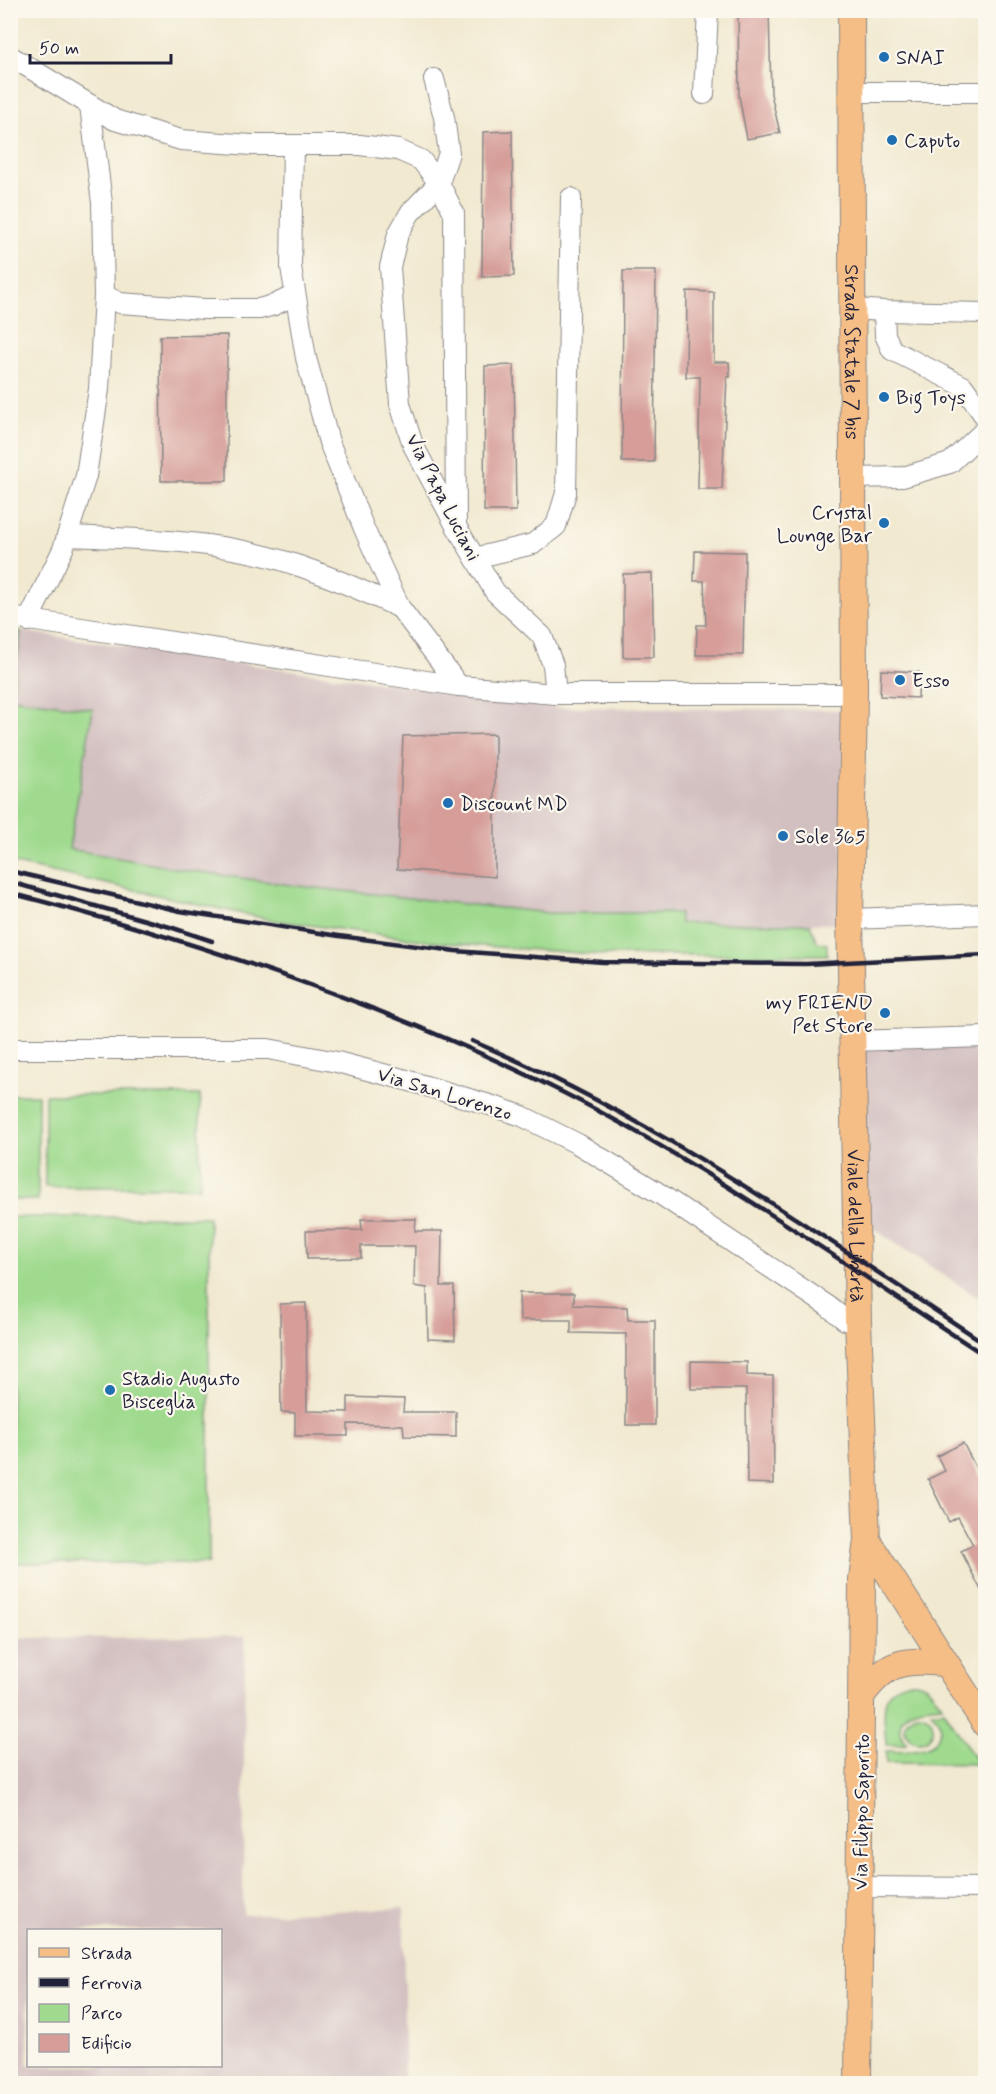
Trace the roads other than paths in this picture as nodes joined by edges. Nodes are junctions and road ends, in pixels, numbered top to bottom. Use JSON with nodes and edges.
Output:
{"nodes":[{"id":1,"x":708,"y":10,"type":"edge"},
{"id":2,"x":851,"y":10,"type":"edge"},
{"id":3,"x":10,"y":56,"type":"edge"},
{"id":4,"x":434,"y":79,"type":"dead end"},
{"id":5,"x":853,"y":92,"type":"junction"},
{"id":6,"x":986,"y":92,"type":"edge"},
{"id":7,"x":704,"y":94,"type":"dead end"},
{"id":8,"x":90,"y":105,"type":"junction"},
{"id":9,"x":293,"y":145,"type":"junction"},
{"id":10,"x":438,"y":183,"type":"junction"},
{"id":11,"x":571,"y":198,"type":"dead end"},
{"id":12,"x":104,"y":295,"type":"junction"},
{"id":13,"x":295,"y":295,"type":"junction"},
{"id":14,"x":853,"y":309,"type":"junction"},
{"id":15,"x":884,"y":311,"type":"junction"},
{"id":16,"x":986,"y":313,"type":"edge"},
{"id":17,"x":986,"y":418,"type":"edge"},
{"id":18,"x":986,"y":429,"type":"edge"},
{"id":19,"x":853,"y":478,"type":"junction"},
{"id":20,"x":456,"y":526,"type":"junction"},
{"id":21,"x":68,"y":536,"type":"junction"},
{"id":22,"x":475,"y":558,"type":"junction"},
{"id":23,"x":400,"y":608,"type":"junction"},
{"id":24,"x":19,"y":619,"type":"edge"},
{"id":25,"x":459,"y":686,"type":"junction"},
{"id":26,"x":556,"y":694,"type":"junction"},
{"id":27,"x":854,"y":694,"type":"junction"},
{"id":28,"x":986,"y":914,"type":"edge"},
{"id":29,"x":850,"y":919,"type":"junction"},
{"id":30,"x":986,"y":1037,"type":"edge"},
{"id":31,"x":851,"y":1041,"type":"junction"},
{"id":32,"x":10,"y":1049,"type":"edge"},
{"id":33,"x":858,"y":1312,"type":"junction"},
{"id":34,"x":867,"y":1540,"type":"junction"},
{"id":35,"x":945,"y":1663,"type":"junction"},
{"id":36,"x":862,"y":1695,"type":"junction"},
{"id":37,"x":986,"y":1725,"type":"edge"},
{"id":38,"x":860,"y":1887,"type":"junction"},
{"id":39,"x":986,"y":1888,"type":"edge"},
{"id":40,"x":858,"y":2084,"type":"edge"}],
"edges":[{"from":1,"to":7,"type":"street"},
{"from":2,"to":5,"type":"main road","name":"Strada Statale 7 bis"},
{"from":3,"to":8,"type":"street"},
{"from":4,"to":10,"type":"street","name":"Via Papa Luciani"},
{"from":5,"to":6,"type":"street"},
{"from":5,"to":14,"type":"main road","name":"Strada Statale 7 bis"},
{"from":8,"to":9,"type":"street"},
{"from":8,"to":12,"type":"street"},
{"from":9,"to":10,"type":"street"},
{"from":9,"to":13,"type":"street"},
{"from":10,"to":20,"type":"street"},
{"from":10,"to":20,"type":"street","name":"Via Papa Luciani"},
{"from":11,"to":22,"type":"street"},
{"from":12,"to":13,"type":"street"},
{"from":12,"to":21,"type":"street"},
{"from":13,"to":23,"type":"street"},
{"from":14,"to":15,"type":"street"},
{"from":14,"to":19,"type":"main road","name":"Strada Statale 7 bis"},
{"from":15,"to":16,"type":"street"},
{"from":15,"to":17,"type":"street"},
{"from":18,"to":19,"type":"street"},
{"from":19,"to":27,"type":"main road","name":"Strada Statale 7 bis"},
{"from":20,"to":22,"type":"street","name":"Via Papa Luciani"},
{"from":21,"to":23,"type":"street"},
{"from":21,"to":24,"type":"street"},
{"from":22,"to":26,"type":"street","name":"Via Papa Luciani"},
{"from":23,"to":25,"type":"street"},
{"from":24,"to":25,"type":"street"},
{"from":25,"to":26,"type":"street"},
{"from":26,"to":27,"type":"street"},
{"from":27,"to":29,"type":"main road","name":"Viale della Libertà"},
{"from":28,"to":29,"type":"street"},
{"from":29,"to":31,"type":"main road","name":"Viale della Libertà"},
{"from":30,"to":31,"type":"street"},
{"from":31,"to":33,"type":"main road","name":"Viale della Libertà"},
{"from":32,"to":33,"type":"street","name":"Via San Lorenzo"},
{"from":33,"to":34,"type":"main road","name":"Viale della Libertà"},
{"from":34,"to":35,"type":"main road"},
{"from":34,"to":36,"type":"main road","name":"Via Filippo Saporito"},
{"from":35,"to":36,"type":"main road"},
{"from":35,"to":37,"type":"main road"},
{"from":36,"to":38,"type":"main road","name":"Via Filippo Saporito"},
{"from":38,"to":39,"type":"street"},
{"from":38,"to":40,"type":"main road","name":"Via Filippo Saporito"}]}
